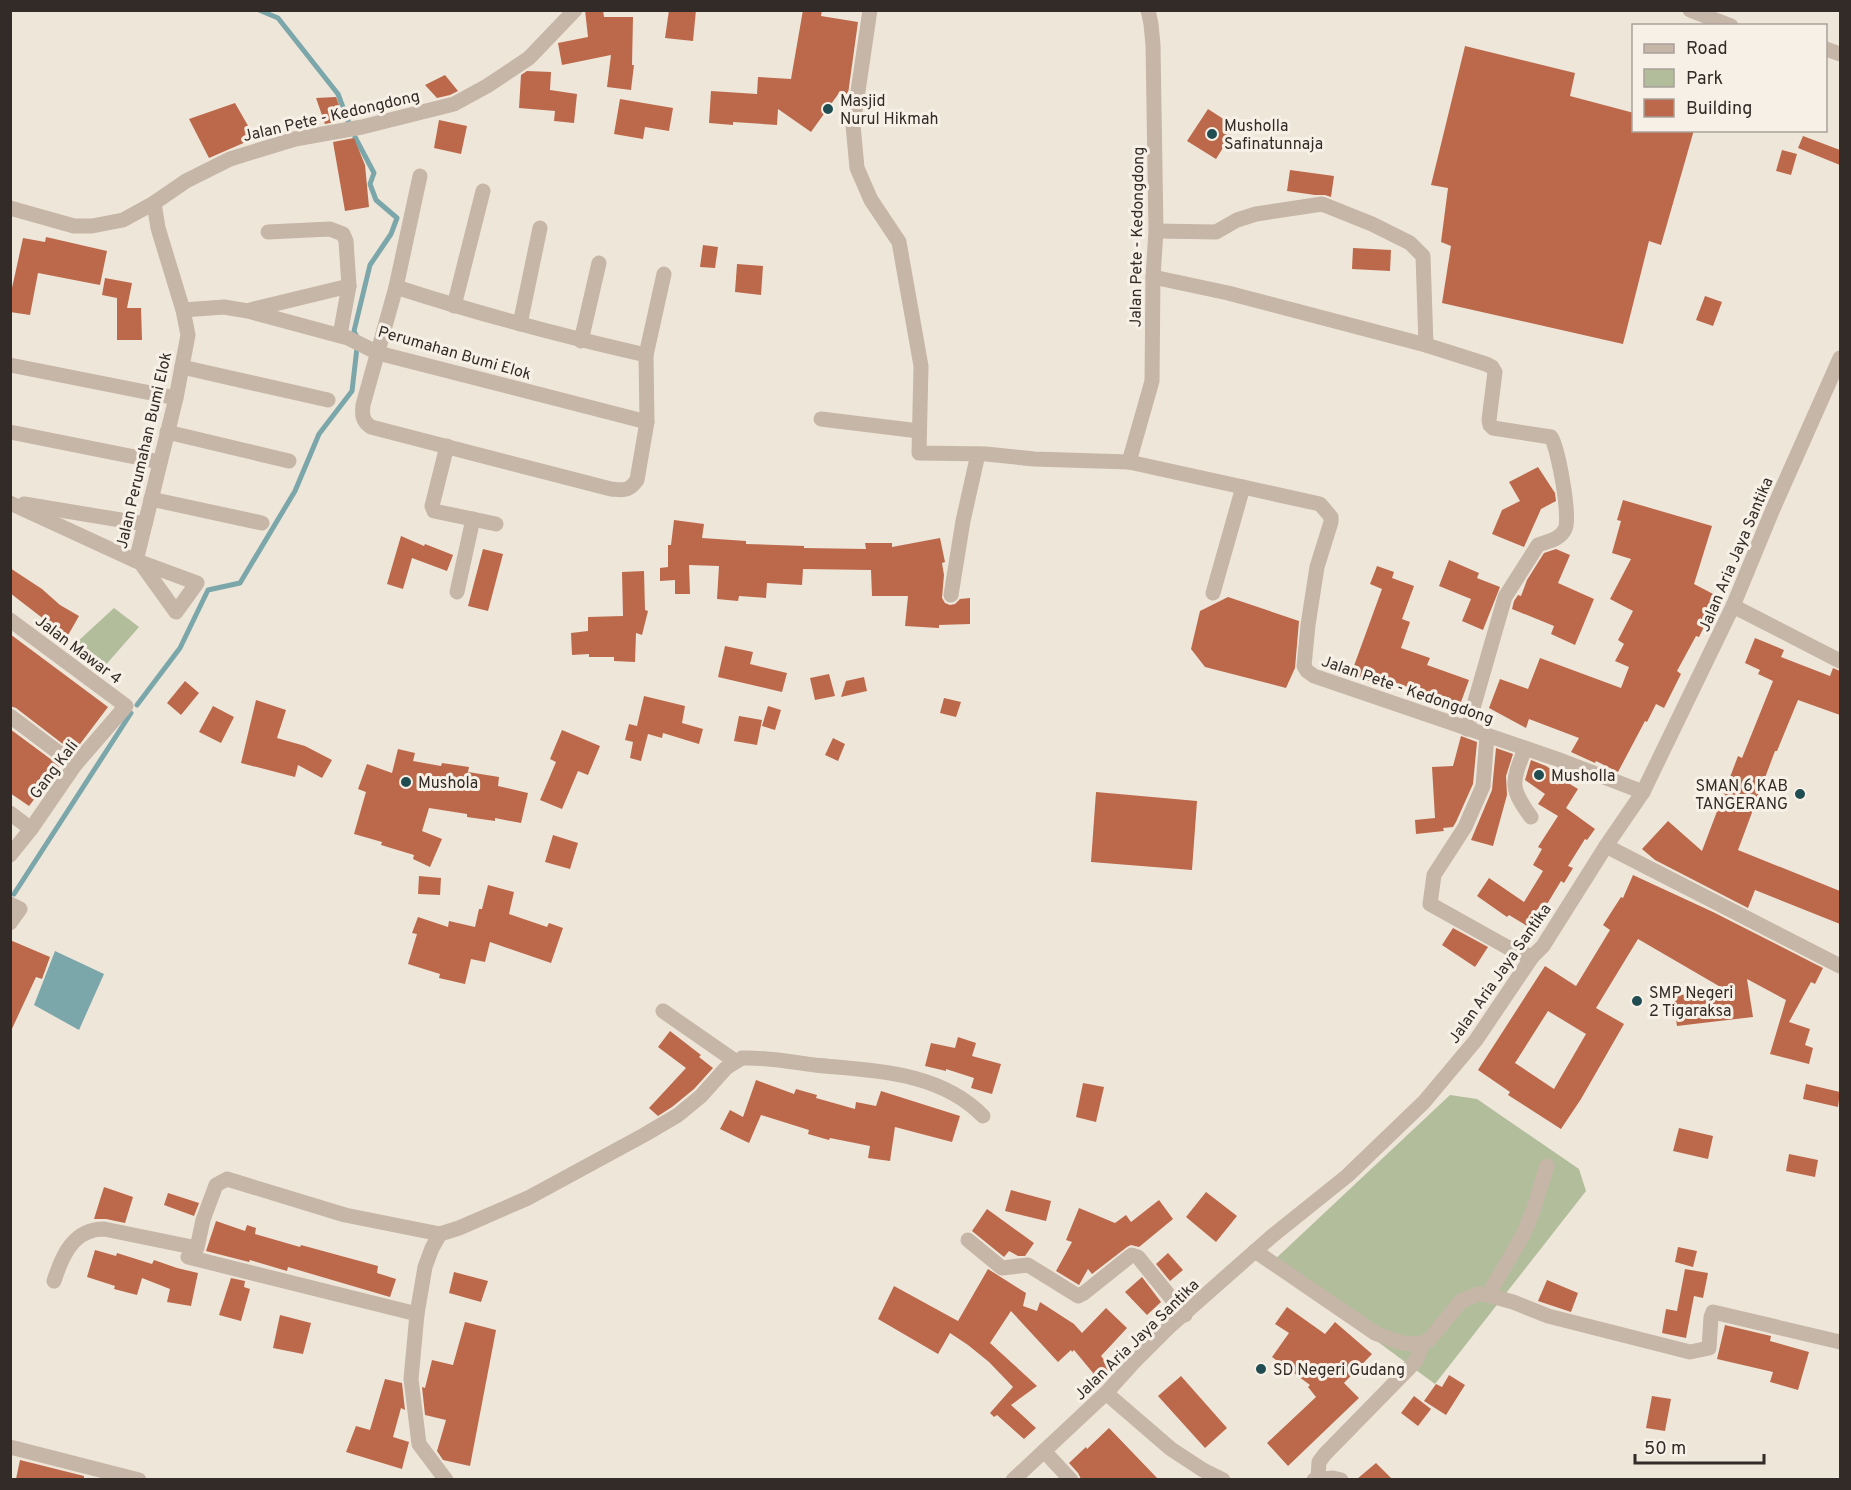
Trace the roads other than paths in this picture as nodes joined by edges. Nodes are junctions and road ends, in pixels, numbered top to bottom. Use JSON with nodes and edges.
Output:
{"nodes":[{"id":1,"x":575,"y":10,"type":"edge"},
{"id":2,"x":870,"y":10,"type":"edge"},
{"id":3,"x":1148,"y":10,"type":"edge"},
{"id":4,"x":1690,"y":10,"type":"edge"},
{"id":5,"x":1726,"y":24,"type":"edge"},
{"id":6,"x":420,"y":176,"type":"dead end"},
{"id":7,"x":483,"y":190,"type":"dead end"},
{"id":8,"x":154,"y":203,"type":"junction"},
{"id":9,"x":10,"y":208,"type":"edge"},
{"id":10,"x":540,"y":228,"type":"dead end"},
{"id":11,"x":1156,"y":231,"type":"junction"},
{"id":12,"x":268,"y":232,"type":"dead end"},
{"id":13,"x":599,"y":263,"type":"dead end"},
{"id":14,"x":664,"y":274,"type":"dead end"},
{"id":15,"x":1153,"y":277,"type":"junction"},
{"id":16,"x":349,"y":286,"type":"junction"},
{"id":17,"x":396,"y":287,"type":"junction"},
{"id":18,"x":454,"y":306,"type":"junction"},
{"id":19,"x":183,"y":310,"type":"junction"},
{"id":20,"x":248,"y":311,"type":"junction"},
{"id":21,"x":520,"y":324,"type":"junction"},
{"id":22,"x":344,"y":337,"type":"junction"},
{"id":23,"x":581,"y":340,"type":"junction"},
{"id":24,"x":1426,"y":345,"type":"junction"},
{"id":25,"x":372,"y":350,"type":"junction"},
{"id":26,"x":646,"y":355,"type":"junction"},
{"id":27,"x":1840,"y":358,"type":"edge"},
{"id":28,"x":10,"y":365,"type":"edge"},
{"id":29,"x":182,"y":367,"type":"junction"},
{"id":30,"x":176,"y":398,"type":"junction"},
{"id":31,"x":328,"y":400,"type":"dead end"},
{"id":32,"x":821,"y":419,"type":"dead end"},
{"id":33,"x":647,"y":422,"type":"junction"},
{"id":34,"x":919,"y":431,"type":"junction"},
{"id":35,"x":10,"y":432,"type":"edge"},
{"id":36,"x":167,"y":432,"type":"junction"},
{"id":37,"x":447,"y":446,"type":"junction"},
{"id":38,"x":978,"y":454,"type":"junction"},
{"id":39,"x":289,"y":461,"type":"dead end"},
{"id":40,"x":160,"y":462,"type":"junction"},
{"id":41,"x":1129,"y":462,"type":"junction"},
{"id":42,"x":1244,"y":487,"type":"junction"},
{"id":43,"x":151,"y":499,"type":"junction"},
{"id":44,"x":10,"y":503,"type":"edge"},
{"id":45,"x":473,"y":519,"type":"junction"},
{"id":46,"x":262,"y":523,"type":"dead end"},
{"id":47,"x":145,"y":524,"type":"junction"},
{"id":48,"x":496,"y":524,"type":"dead end"},
{"id":49,"x":457,"y":592,"type":"dead end"},
{"id":50,"x":1213,"y":593,"type":"dead end"},
{"id":51,"x":951,"y":595,"type":"dead end"},
{"id":52,"x":1733,"y":606,"type":"junction"},
{"id":53,"x":10,"y":620,"type":"edge"},
{"id":54,"x":1840,"y":661,"type":"edge"},
{"id":55,"x":126,"y":706,"type":"joint"},
{"id":56,"x":10,"y":716,"type":"edge"},
{"id":57,"x":1467,"y":729,"type":"junction"},
{"id":58,"x":1487,"y":736,"type":"junction"},
{"id":59,"x":1525,"y":748,"type":"junction"},
{"id":60,"x":75,"y":765,"type":"junction"},
{"id":61,"x":1643,"y":792,"type":"junction"},
{"id":62,"x":10,"y":813,"type":"edge"},
{"id":63,"x":1531,"y":817,"type":"dead end"},
{"id":64,"x":31,"y":829,"type":"junction"},
{"id":65,"x":1606,"y":846,"type":"junction"},
{"id":66,"x":10,"y":855,"type":"edge"},
{"id":67,"x":15,"y":906,"type":"edge"},
{"id":68,"x":10,"y":923,"type":"edge"},
{"id":69,"x":1532,"y":957,"type":"junction"},
{"id":70,"x":1840,"y":966,"type":"edge"},
{"id":71,"x":663,"y":1011,"type":"dead end"},
{"id":72,"x":735,"y":1061,"type":"junction"},
{"id":73,"x":983,"y":1116,"type":"dead end"},
{"id":74,"x":1547,"y":1166,"type":"dead end"},
{"id":75,"x":440,"y":1234,"type":"junction"},
{"id":76,"x":968,"y":1240,"type":"dead end"},
{"id":77,"x":1256,"y":1251,"type":"junction"},
{"id":78,"x":188,"y":1257,"type":"dead end"},
{"id":79,"x":54,"y":1281,"type":"dead end"},
{"id":80,"x":1488,"y":1295,"type":"junction"},
{"id":81,"x":417,"y":1314,"type":"junction"},
{"id":82,"x":1185,"y":1315,"type":"junction"},
{"id":83,"x":1840,"y":1342,"type":"edge"},
{"id":84,"x":1423,"y":1343,"type":"junction"},
{"id":85,"x":1106,"y":1393,"type":"junction"},
{"id":86,"x":10,"y":1447,"type":"edge"},
{"id":87,"x":1044,"y":1451,"type":"junction"},
{"id":88,"x":139,"y":1479,"type":"edge"},
{"id":89,"x":446,"y":1479,"type":"edge"},
{"id":90,"x":1013,"y":1479,"type":"edge"},
{"id":91,"x":1071,"y":1479,"type":"edge"},
{"id":92,"x":1223,"y":1479,"type":"edge"},
{"id":93,"x":1316,"y":1479,"type":"edge"},
{"id":94,"x":1341,"y":1479,"type":"edge"}],
"edges":[{"from":1,"to":8,"type":"street","name":"Jalan Pete - Kedongdong"},
{"from":2,"to":34,"type":"street","name":"Jalan Pete - Kedongdong"},
{"from":3,"to":11,"type":"street","name":"Jalan Pete - Kedongdong"},
{"from":4,"to":5,"type":"street"},
{"from":6,"to":17,"type":"street"},
{"from":7,"to":18,"type":"street"},
{"from":8,"to":9,"type":"street","name":"Jalan Pete - Kedongdong"},
{"from":8,"to":19,"type":"street","name":"Jalan Perumahan Bumi Elok"},
{"from":10,"to":21,"type":"street"},
{"from":11,"to":15,"type":"street","name":"Jalan Pete - Kedongdong"},
{"from":11,"to":24,"type":"street"},
{"from":12,"to":16,"type":"street"},
{"from":13,"to":23,"type":"street"},
{"from":14,"to":26,"type":"street"},
{"from":15,"to":24,"type":"street"},
{"from":15,"to":41,"type":"street","name":"Jalan Pete - Kedongdong"},
{"from":16,"to":20,"type":"street"},
{"from":16,"to":22,"type":"street"},
{"from":17,"to":18,"type":"street"},
{"from":17,"to":25,"type":"street"},
{"from":18,"to":21,"type":"street"},
{"from":19,"to":20,"type":"street","name":"Perumahan Bumi Elok"},
{"from":19,"to":29,"type":"street","name":"Jalan Perumahan Bumi Elok"},
{"from":20,"to":22,"type":"street","name":"Perumahan Bumi Elok"},
{"from":21,"to":23,"type":"street"},
{"from":22,"to":25,"type":"street","name":"Perumahan Bumi Elok"},
{"from":23,"to":26,"type":"street"},
{"from":24,"to":57,"type":"street"},
{"from":25,"to":33,"type":"street","name":"Perumahan Bumi Elok"},
{"from":25,"to":37,"type":"street"},
{"from":26,"to":33,"type":"street"},
{"from":27,"to":52,"type":"street","name":"Jalan Aria Jaya Santika"},
{"from":28,"to":30,"type":"street"},
{"from":29,"to":30,"type":"street","name":"Jalan Perumahan Bumi Elok"},
{"from":29,"to":31,"type":"street"},
{"from":30,"to":36,"type":"street","name":"Jalan Perumahan Bumi Elok"},
{"from":32,"to":34,"type":"street"},
{"from":33,"to":37,"type":"street"},
{"from":34,"to":38,"type":"street","name":"Jalan Pete - Kedongdong"},
{"from":35,"to":40,"type":"street"},
{"from":36,"to":39,"type":"street"},
{"from":36,"to":40,"type":"street","name":"Jalan Perumahan Bumi Elok"},
{"from":37,"to":45,"type":"street"},
{"from":38,"to":41,"type":"street","name":"Jalan Pete - Kedongdong"},
{"from":38,"to":51,"type":"street"},
{"from":40,"to":43,"type":"street","name":"Jalan Perumahan Bumi Elok"},
{"from":41,"to":42,"type":"street","name":"Jalan Pete - Kedongdong"},
{"from":42,"to":50,"type":"street"},
{"from":42,"to":57,"type":"street","name":"Jalan Pete - Kedongdong"},
{"from":43,"to":46,"type":"street"},
{"from":43,"to":47,"type":"street","name":"Jalan Perumahan Bumi Elok"},
{"from":44,"to":47,"type":"street"},
{"from":44,"to":47,"type":"street","name":"Jalan Perumahan Bumi Elok"},
{"from":45,"to":48,"type":"street"},
{"from":45,"to":49,"type":"street"},
{"from":52,"to":54,"type":"street"},
{"from":52,"to":61,"type":"street","name":"Jalan Aria Jaya Santika"},
{"from":53,"to":55,"type":"street","name":"Jalan Mawar 4"},
{"from":55,"to":60,"type":"street","name":"Gang Kali"},
{"from":56,"to":60,"type":"street"},
{"from":57,"to":58,"type":"street","name":"Jalan Pete - Kedongdong"},
{"from":58,"to":59,"type":"street","name":"Jalan Pete - Kedongdong"},
{"from":58,"to":69,"type":"street"},
{"from":59,"to":61,"type":"street","name":"Jalan Pete - Kedongdong"},
{"from":59,"to":63,"type":"street"},
{"from":60,"to":64,"type":"street","name":"Gang Kali"},
{"from":61,"to":65,"type":"street","name":"Jalan Aria Jaya Santika"},
{"from":62,"to":64,"type":"street"},
{"from":64,"to":66,"type":"street","name":"Gang Kali"},
{"from":65,"to":69,"type":"street","name":"Jalan Aria Jaya Santika"},
{"from":65,"to":70,"type":"street"},
{"from":67,"to":68,"type":"street"},
{"from":69,"to":77,"type":"street","name":"Jalan Aria Jaya Santika"},
{"from":71,"to":72,"type":"street"},
{"from":72,"to":73,"type":"street"},
{"from":72,"to":75,"type":"street"},
{"from":74,"to":80,"type":"street"},
{"from":75,"to":79,"type":"street"},
{"from":75,"to":81,"type":"street"},
{"from":76,"to":82,"type":"street"},
{"from":77,"to":82,"type":"street","name":"Jalan Aria Jaya Santika"},
{"from":77,"to":84,"type":"street"},
{"from":78,"to":81,"type":"street"},
{"from":80,"to":83,"type":"street"},
{"from":80,"to":84,"type":"street"},
{"from":81,"to":89,"type":"street"},
{"from":82,"to":85,"type":"street","name":"Jalan Aria Jaya Santika"},
{"from":84,"to":93,"type":"street"},
{"from":85,"to":87,"type":"street","name":"Jalan Aria Jaya Santika"},
{"from":85,"to":92,"type":"street"},
{"from":86,"to":88,"type":"street"},
{"from":87,"to":90,"type":"street","name":"Jalan Aria Jaya Santika"},
{"from":87,"to":91,"type":"street"},
{"from":93,"to":94,"type":"street"}]}
